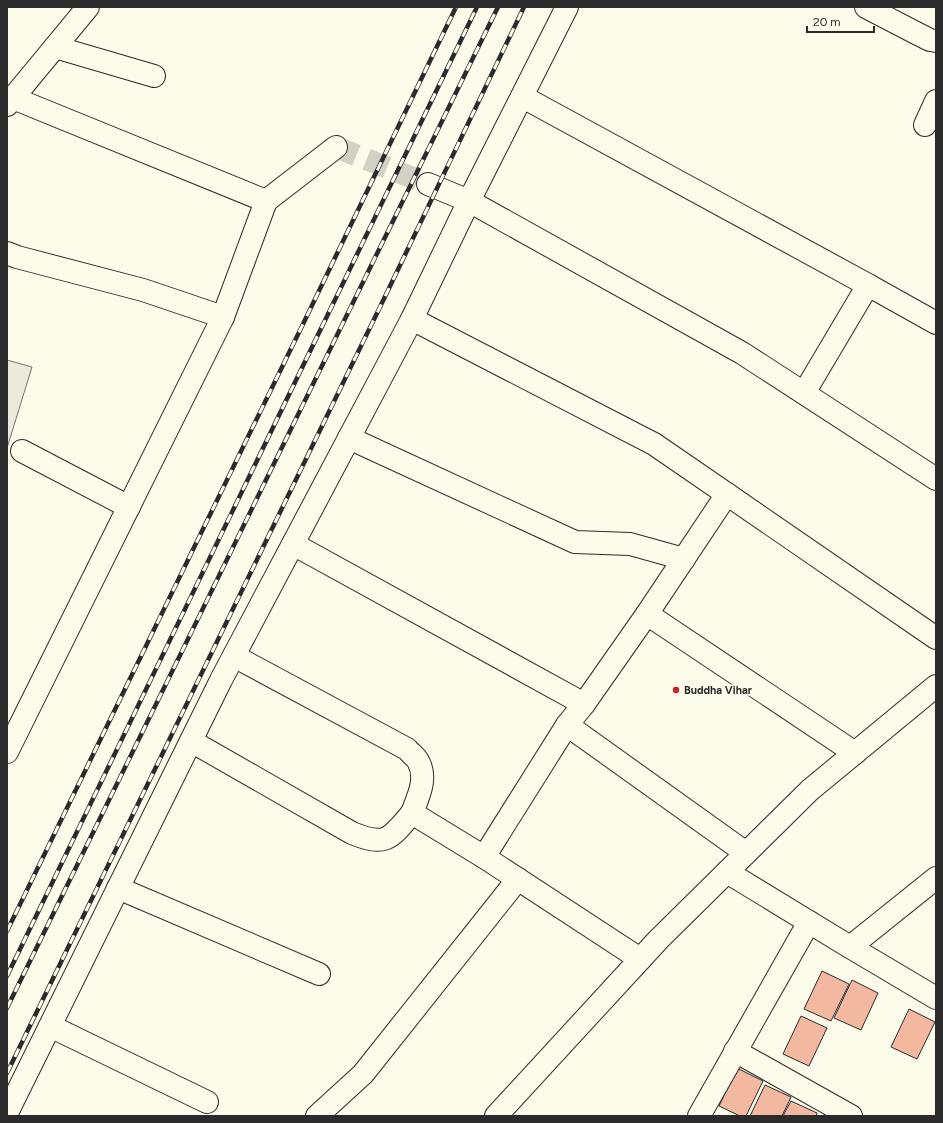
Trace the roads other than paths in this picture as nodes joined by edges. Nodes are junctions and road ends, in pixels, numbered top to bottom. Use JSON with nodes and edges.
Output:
{"nodes":[{"id":1,"x":88,"y":7,"type":"edge"},
{"id":2,"x":567,"y":7,"type":"edge"},
{"id":3,"x":866,"y":7,"type":"edge"},
{"id":4,"x":936,"y":40,"type":"edge"},
{"id":5,"x":55,"y":47,"type":"junction"},
{"id":6,"x":154,"y":76,"type":"dead end"},
{"id":7,"x":523,"y":97,"type":"junction"},
{"id":8,"x":936,"y":101,"type":"edge"},
{"id":9,"x":10,"y":102,"type":"edge"},
{"id":10,"x":925,"y":125,"type":"dead end"},
{"id":11,"x":336,"y":147,"type":"dead end"},
{"id":12,"x":428,"y":184,"type":"tunnel mouth"},
{"id":13,"x":469,"y":201,"type":"junction"},
{"id":14,"x":266,"y":202,"type":"junction"},
{"id":15,"x":7,"y":253,"type":"edge"},
{"id":16,"x":868,"y":285,"type":"junction"},
{"id":17,"x":222,"y":317,"type":"junction"},
{"id":18,"x":412,"y":320,"type":"junction"},
{"id":19,"x":936,"y":323,"type":"edge"},
{"id":20,"x":804,"y":393,"type":"junction"},
{"id":21,"x":349,"y":438,"type":"junction"},
{"id":22,"x":22,"y":451,"type":"dead end"},
{"id":23,"x":936,"y":479,"type":"edge"},
{"id":24,"x":727,"y":494,"type":"junction"},
{"id":25,"x":129,"y":507,"type":"junction"},
{"id":26,"x":293,"y":544,"type":"junction"},
{"id":27,"x":684,"y":559,"type":"junction"},
{"id":28,"x":647,"y":614,"type":"junction"},
{"id":29,"x":936,"y":638,"type":"edge"},
{"id":30,"x":234,"y":656,"type":"junction"},
{"id":31,"x":936,"y":686,"type":"edge"},
{"id":32,"x":584,"y":704,"type":"junction"},
{"id":33,"x":567,"y":725,"type":"junction"},
{"id":34,"x":191,"y":741,"type":"junction"},
{"id":35,"x":7,"y":752,"type":"edge"},
{"id":36,"x":855,"y":753,"type":"junction"},
{"id":37,"x":412,"y":813,"type":"junction"},
{"id":38,"x":746,"y":853,"type":"junction"},
{"id":39,"x":484,"y":857,"type":"junction"},
{"id":40,"x":727,"y":872,"type":"junction"},
{"id":41,"x":936,"y":878,"type":"edge"},
{"id":42,"x":518,"y":879,"type":"junction"},
{"id":43,"x":118,"y":888,"type":"junction"},
{"id":44,"x":809,"y":922,"type":"junction"},
{"id":45,"x":850,"y":947,"type":"junction"},
{"id":46,"x":640,"y":959,"type":"junction"},
{"id":47,"x":319,"y":974,"type":"dead end"},
{"id":48,"x":936,"y":998,"type":"edge"},
{"id":49,"x":50,"y":1026,"type":"junction"},
{"id":50,"x":735,"y":1051,"type":"junction"},
{"id":51,"x":207,"y":1102,"type":"dead end"},
{"id":52,"x":7,"y":1113,"type":"edge"},
{"id":53,"x":317,"y":1116,"type":"edge"},
{"id":54,"x":496,"y":1116,"type":"edge"},
{"id":55,"x":699,"y":1116,"type":"edge"},
{"id":56,"x":851,"y":1116,"type":"edge"}],
"edges":[{"from":1,"to":5,"type":"street"},
{"from":2,"to":7,"type":"street"},
{"from":3,"to":4,"type":"street"},
{"from":5,"to":6,"type":"street"},
{"from":5,"to":9,"type":"street"},
{"from":7,"to":13,"type":"street"},
{"from":7,"to":16,"type":"street"},
{"from":8,"to":10,"type":"street"},
{"from":9,"to":14,"type":"street"},
{"from":11,"to":14,"type":"street"},
{"from":12,"to":13,"type":"street"},
{"from":13,"to":18,"type":"street"},
{"from":13,"to":20,"type":"street"},
{"from":14,"to":17,"type":"street"},
{"from":15,"to":17,"type":"street"},
{"from":16,"to":19,"type":"street"},
{"from":16,"to":20,"type":"street"},
{"from":17,"to":25,"type":"street"},
{"from":18,"to":21,"type":"street"},
{"from":18,"to":24,"type":"street"},
{"from":20,"to":23,"type":"street"},
{"from":21,"to":26,"type":"street"},
{"from":21,"to":27,"type":"street"},
{"from":22,"to":25,"type":"street"},
{"from":24,"to":27,"type":"street"},
{"from":24,"to":29,"type":"street"},
{"from":25,"to":35,"type":"street"},
{"from":26,"to":30,"type":"street"},
{"from":26,"to":32,"type":"street"},
{"from":27,"to":28,"type":"street"},
{"from":28,"to":32,"type":"street"},
{"from":28,"to":36,"type":"street"},
{"from":30,"to":34,"type":"street"},
{"from":30,"to":37,"type":"street"},
{"from":31,"to":36,"type":"street"},
{"from":32,"to":33,"type":"street"},
{"from":33,"to":38,"type":"street"},
{"from":33,"to":39,"type":"street"},
{"from":34,"to":37,"type":"street"},
{"from":34,"to":43,"type":"street"},
{"from":36,"to":38,"type":"street"},
{"from":37,"to":39,"type":"street"},
{"from":38,"to":40,"type":"street"},
{"from":39,"to":42,"type":"street"},
{"from":40,"to":44,"type":"street"},
{"from":40,"to":46,"type":"street"},
{"from":41,"to":45,"type":"street"},
{"from":42,"to":46,"type":"street"},
{"from":42,"to":53,"type":"street"},
{"from":43,"to":47,"type":"street"},
{"from":43,"to":49,"type":"street"},
{"from":44,"to":45,"type":"street"},
{"from":44,"to":50,"type":"street"},
{"from":45,"to":48,"type":"street"},
{"from":46,"to":54,"type":"street"},
{"from":49,"to":51,"type":"street"},
{"from":49,"to":52,"type":"street"},
{"from":50,"to":55,"type":"street"},
{"from":50,"to":56,"type":"street"}]}
